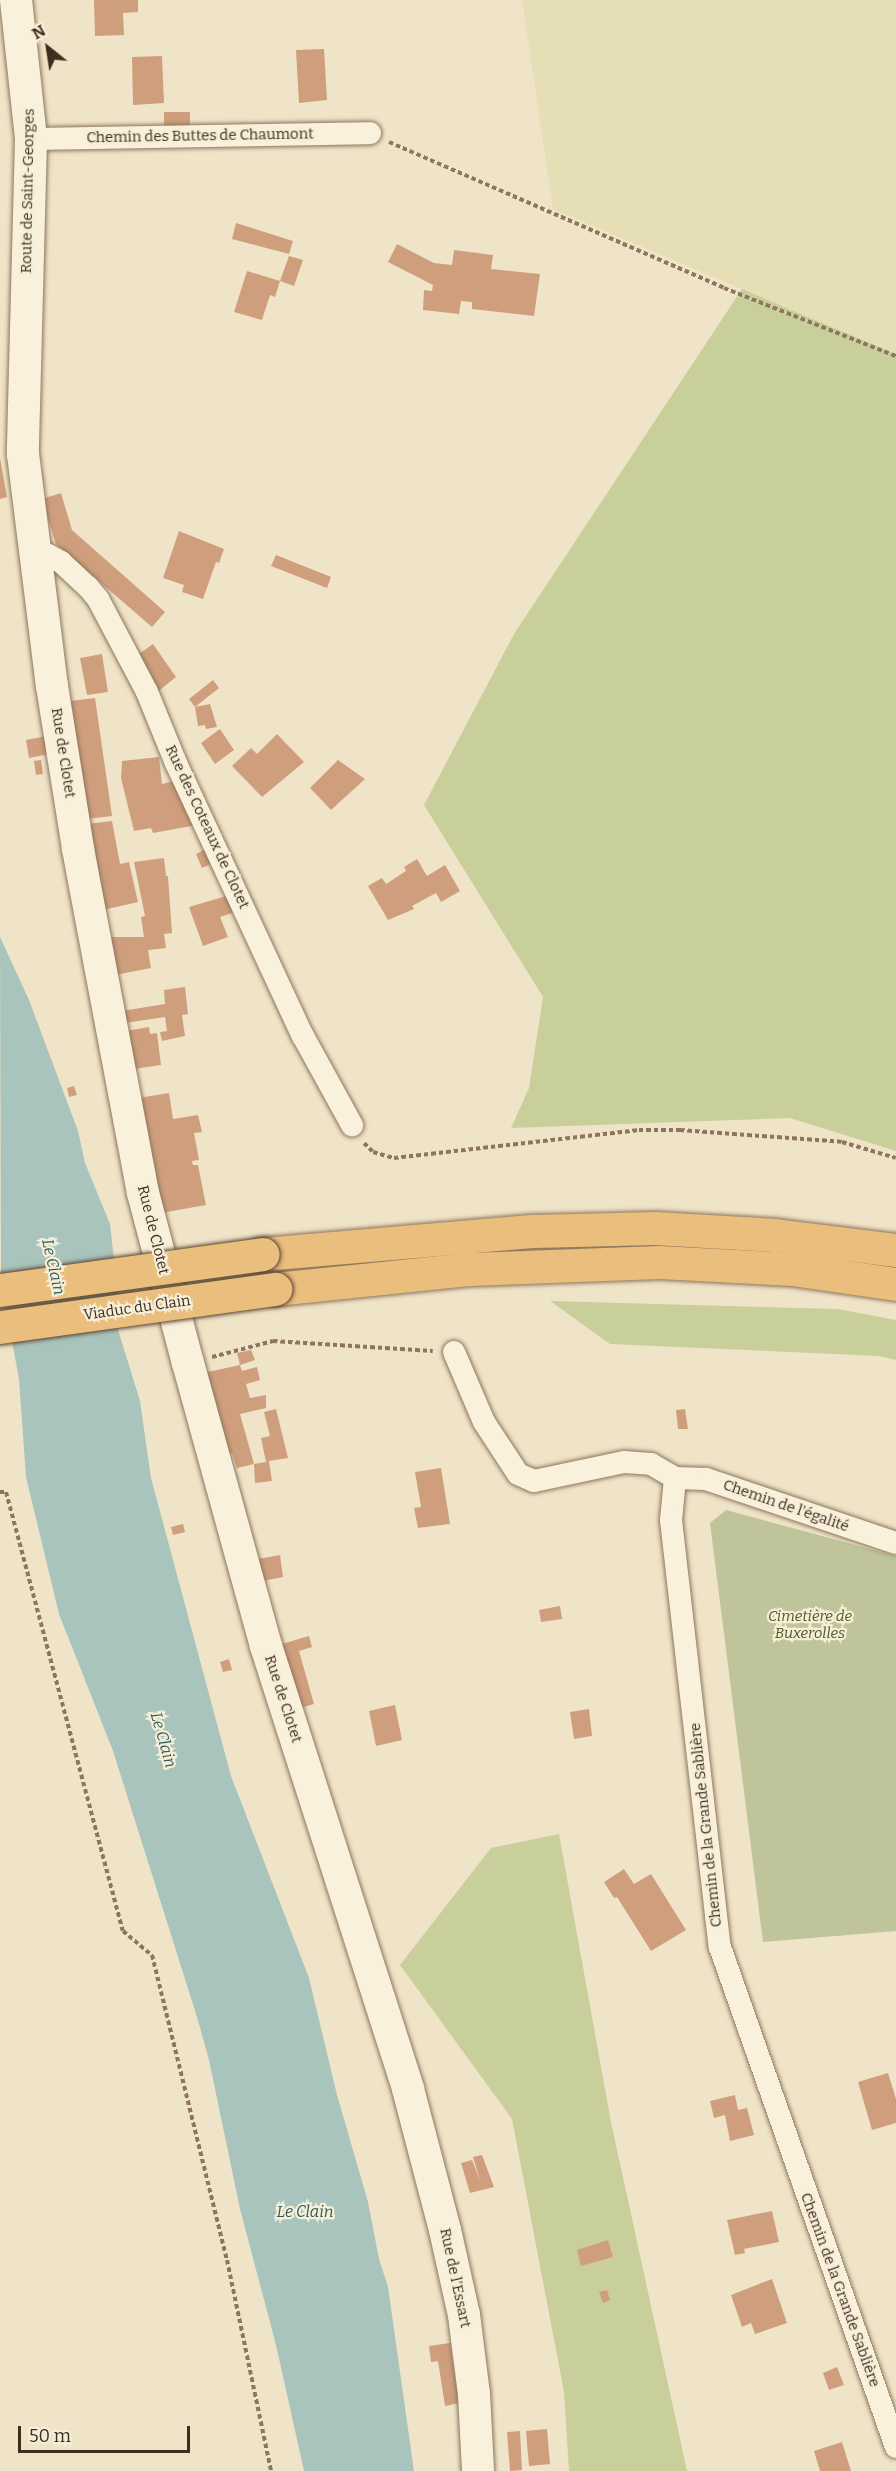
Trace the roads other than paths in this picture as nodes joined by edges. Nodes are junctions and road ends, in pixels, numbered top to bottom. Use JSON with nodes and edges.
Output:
{"nodes":[{"id":1,"x":16,"y":0,"type":"edge"},
{"id":2,"x":369,"y":133,"type":"road end"},
{"id":3,"x":31,"y":139,"type":"junction"},
{"id":4,"x":23,"y":382,"type":"joint"},
{"id":5,"x":36,"y":555,"type":"junction"},
{"id":6,"x":352,"y":1125,"type":"road end"},
{"id":7,"x":896,"y":1250,"type":"edge"},
{"id":8,"x":896,"y":1284,"type":"edge"},
{"id":9,"x":0,"y":1290,"type":"edge"},
{"id":10,"x":0,"y":1327,"type":"edge"},
{"id":11,"x":454,"y":1352,"type":"road end"},
{"id":12,"x":675,"y":1478,"type":"junction"},
{"id":13,"x":896,"y":1543,"type":"edge"},
{"id":14,"x":408,"y":2089,"type":"joint"},
{"id":15,"x":896,"y":2447,"type":"edge"},
{"id":16,"x":478,"y":2471,"type":"edge"}],
"edges":[{"from":1,"to":3,"type":"main road","name":"Route de Saint-Georges"},
{"from":2,"to":3,"type":"street","name":"Chemin des Buttes de Chaumont"},
{"from":3,"to":4,"type":"main road","name":"Route de Saint-Georges"},
{"from":4,"to":5,"type":"main road","name":"Rue de Clotet"},
{"from":5,"to":6,"type":"street","name":"Rue des Coteaux de Clotet"},
{"from":5,"to":14,"type":"main road","name":"Rue de Clotet"},
{"from":7,"to":9,"type":"highway","bridge":true},
{"from":8,"to":10,"type":"highway","name":"Viaduc du Clain","bridge":true},
{"from":11,"to":12,"type":"street"},
{"from":12,"to":13,"type":"street","name":"Chemin de l'égalité"},
{"from":12,"to":15,"type":"street","name":"Chemin de la Grande Sablière"},
{"from":14,"to":16,"type":"main road","name":"Rue de l'Essart"}]}
